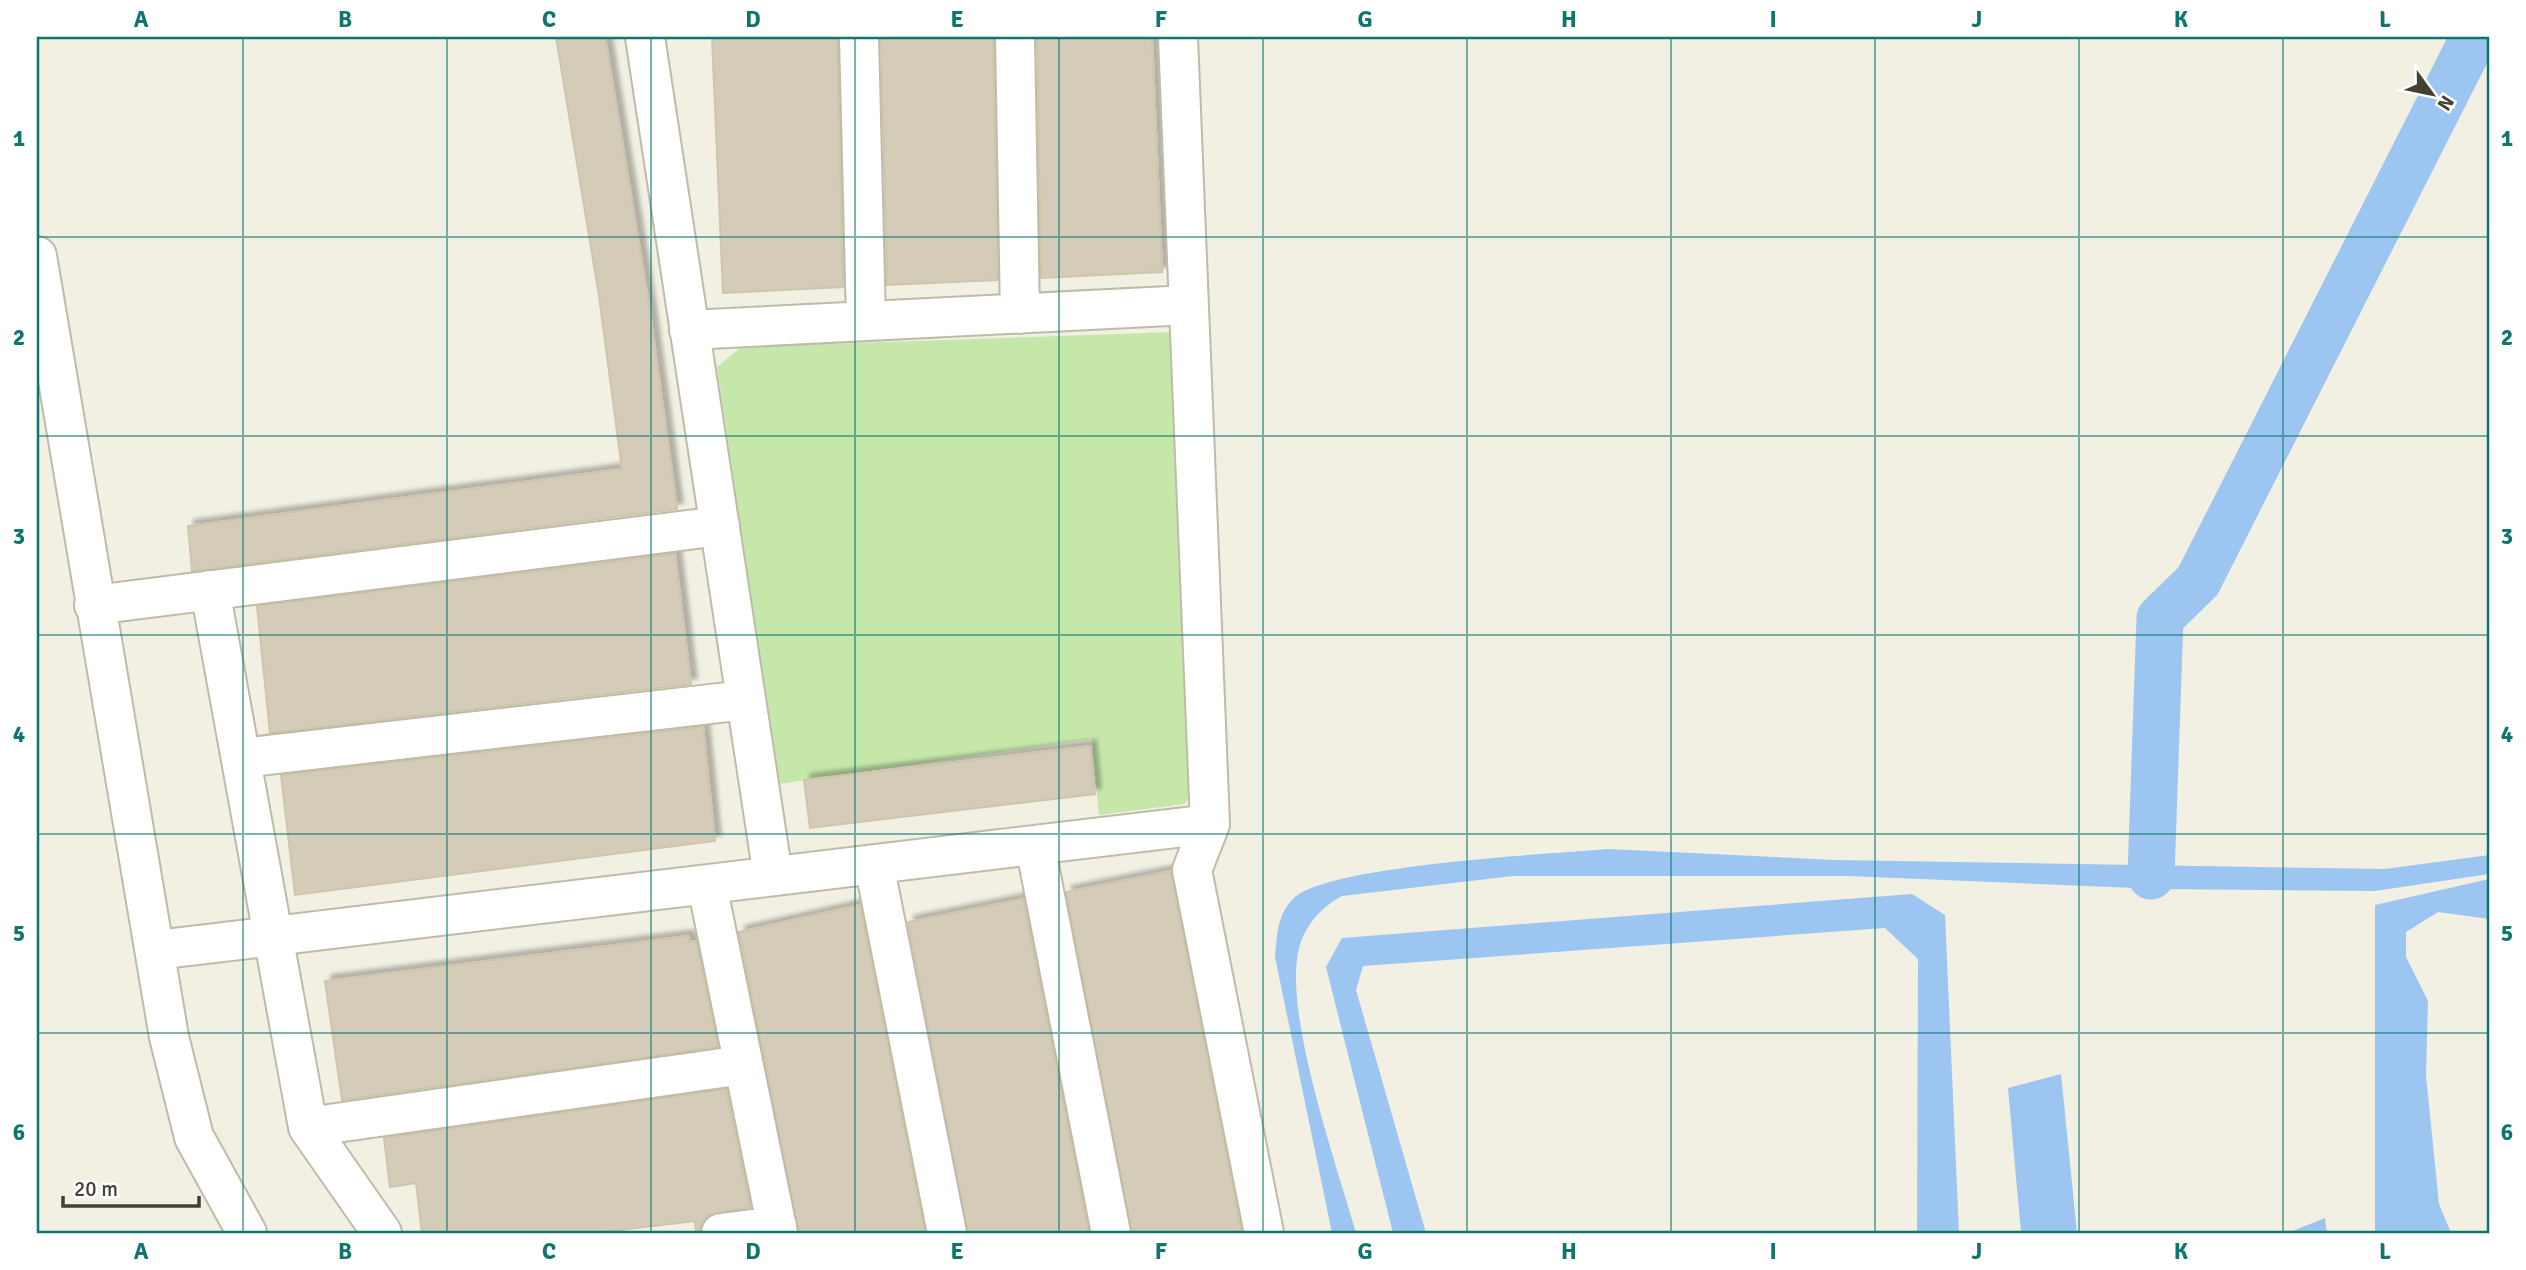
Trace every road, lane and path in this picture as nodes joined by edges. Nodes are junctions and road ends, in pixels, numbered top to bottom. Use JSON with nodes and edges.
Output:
{"nodes":[{"id":1,"x":645,"y":37,"type":"edge"},
{"id":2,"x":859,"y":37,"type":"edge"},
{"id":3,"x":1015,"y":37,"type":"edge"},
{"id":4,"x":1178,"y":37,"type":"edge"},
{"id":5,"x":37,"y":256,"type":"edge"},
{"id":6,"x":1189,"y":305,"type":"junction"},
{"id":7,"x":1020,"y":314,"type":"junction"},
{"id":8,"x":866,"y":321,"type":"junction"},
{"id":9,"x":689,"y":330,"type":"junction"},
{"id":10,"x":720,"y":526,"type":"junction"},
{"id":11,"x":210,"y":590,"type":"junction"},
{"id":12,"x":94,"y":605,"type":"junction"},
{"id":13,"x":746,"y":700,"type":"junction"},
{"id":14,"x":241,"y":758,"type":"junction"},
{"id":15,"x":1210,"y":824,"type":"junction"},
{"id":16,"x":1035,"y":845,"type":"junction"},
{"id":17,"x":874,"y":864,"type":"junction"},
{"id":18,"x":773,"y":876,"type":"junction"},
{"id":19,"x":707,"y":885,"type":"junction"},
{"id":20,"x":273,"y":936,"type":"junction"},
{"id":21,"x":156,"y":950,"type":"junction"},
{"id":22,"x":743,"y":1065,"type":"junction"},
{"id":23,"x":308,"y":1127,"type":"junction"},
{"id":24,"x":777,"y":1230,"type":"edge"},
{"id":25,"x":247,"y":1233,"type":"edge"},
{"id":26,"x":382,"y":1233,"type":"edge"},
{"id":27,"x":721,"y":1233,"type":"edge"},
{"id":28,"x":947,"y":1233,"type":"edge"},
{"id":29,"x":1111,"y":1233,"type":"edge"},
{"id":30,"x":1264,"y":1233,"type":"edge"}],
"edges":[{"from":1,"to":9,"type":"street"},
{"from":2,"to":8,"type":"street"},
{"from":3,"to":7,"type":"street"},
{"from":4,"to":6,"type":"street"},
{"from":5,"to":12,"type":"street"},
{"from":6,"to":7,"type":"street"},
{"from":6,"to":15,"type":"street"},
{"from":7,"to":8,"type":"street"},
{"from":8,"to":9,"type":"street"},
{"from":9,"to":10,"type":"street"},
{"from":10,"to":11,"type":"street"},
{"from":10,"to":13,"type":"street"},
{"from":11,"to":12,"type":"street"},
{"from":11,"to":14,"type":"street"},
{"from":12,"to":21,"type":"street"},
{"from":13,"to":14,"type":"street"},
{"from":13,"to":18,"type":"street"},
{"from":14,"to":20,"type":"street"},
{"from":15,"to":16,"type":"street"},
{"from":15,"to":30,"type":"street"},
{"from":16,"to":17,"type":"street"},
{"from":16,"to":29,"type":"street"},
{"from":17,"to":18,"type":"street"},
{"from":17,"to":28,"type":"street"},
{"from":18,"to":19,"type":"street"},
{"from":19,"to":20,"type":"street"},
{"from":19,"to":22,"type":"street"},
{"from":20,"to":21,"type":"street"},
{"from":20,"to":23,"type":"street"},
{"from":21,"to":25,"type":"street"},
{"from":22,"to":23,"type":"street"},
{"from":22,"to":24,"type":"street"},
{"from":23,"to":26,"type":"street"},
{"from":24,"to":27,"type":"street"}]}
